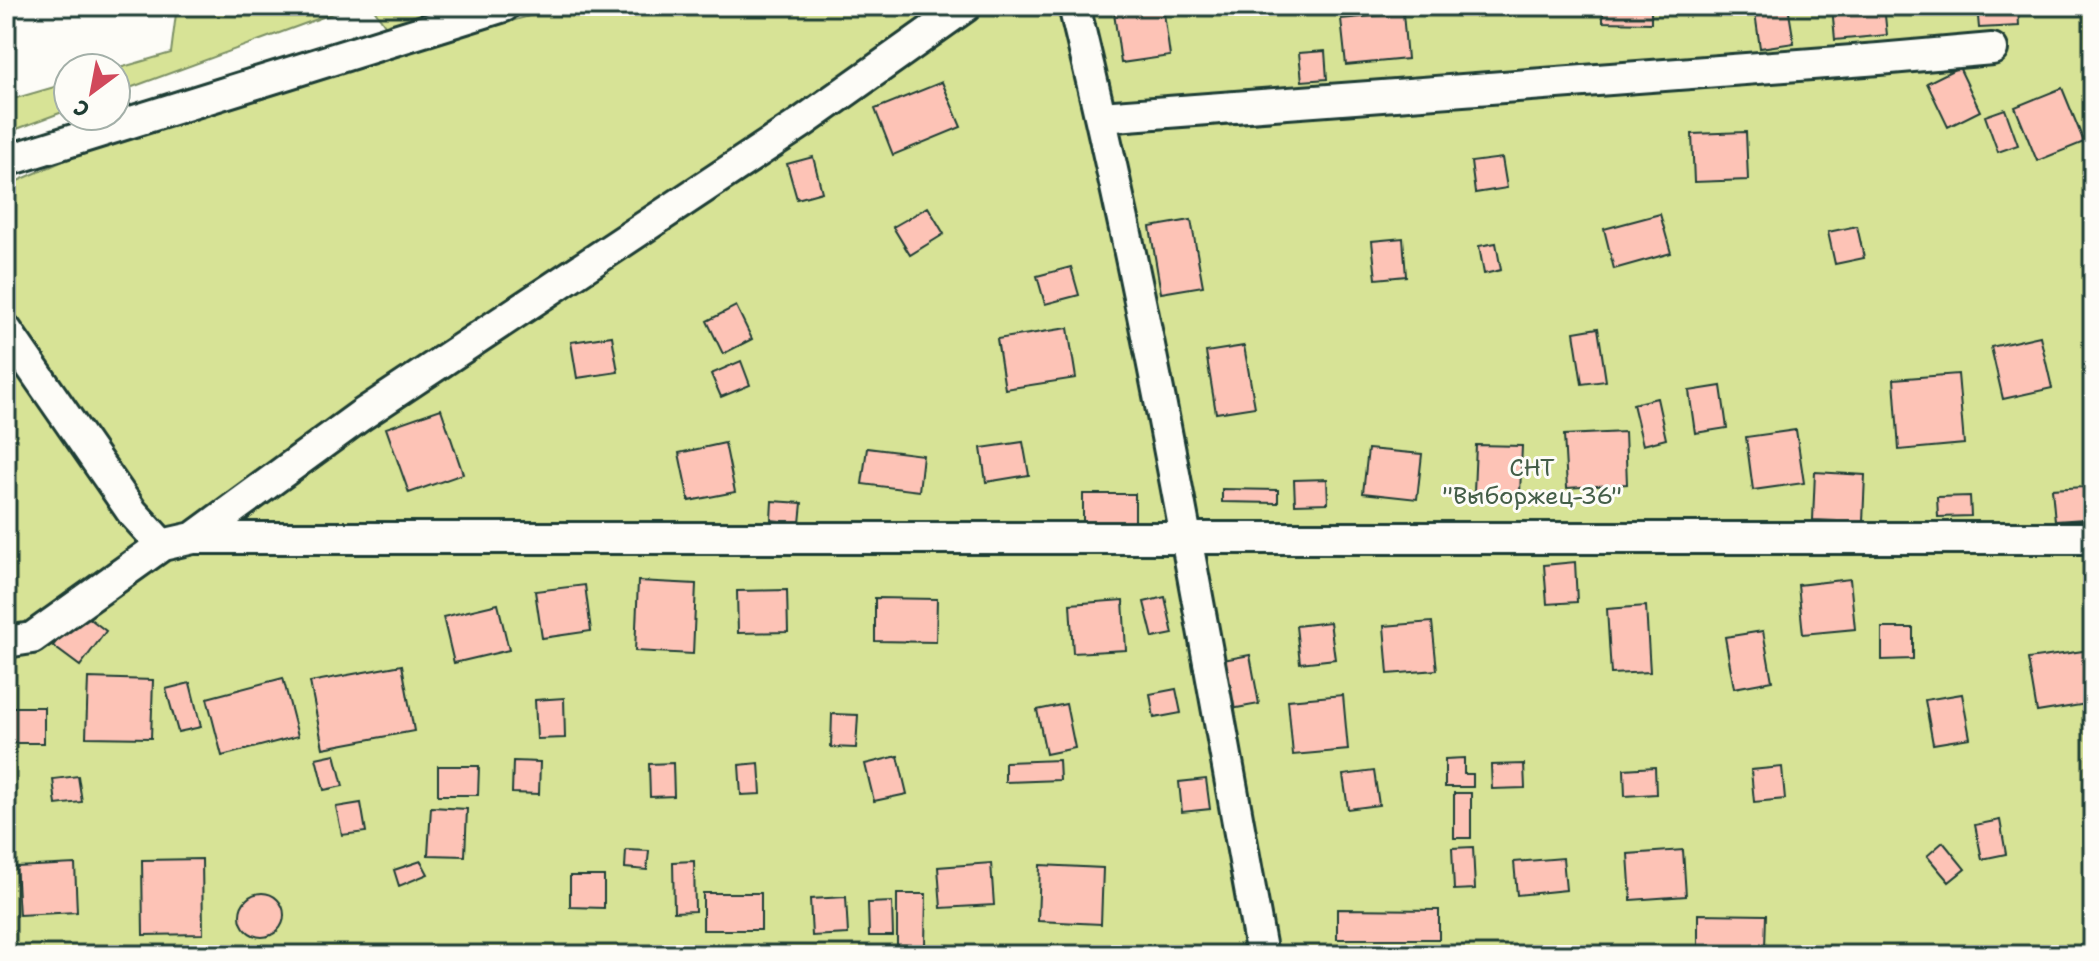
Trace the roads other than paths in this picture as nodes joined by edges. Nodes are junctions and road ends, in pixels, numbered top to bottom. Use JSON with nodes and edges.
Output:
{"nodes":[{"id":1,"x":504,"y":6,"type":"edge"},
{"id":2,"x":966,"y":6,"type":"edge"},
{"id":3,"x":1074,"y":6,"type":"edge"},
{"id":4,"x":1992,"y":49,"type":"dead end"},
{"id":5,"x":1101,"y":117,"type":"junction"},
{"id":6,"x":6,"y":161,"type":"edge"},
{"id":7,"x":6,"y":330,"type":"edge"},
{"id":8,"x":193,"y":538,"type":"junction"},
{"id":9,"x":2093,"y":538,"type":"edge"},
{"id":10,"x":1186,"y":540,"type":"junction"},
{"id":11,"x":162,"y":545,"type":"junction"},
{"id":12,"x":6,"y":642,"type":"edge"},
{"id":13,"x":1262,"y":955,"type":"edge"}],
"edges":[{"from":1,"to":6,"type":"street"},
{"from":2,"to":8,"type":"street"},
{"from":3,"to":5,"type":"street"},
{"from":4,"to":5,"type":"street"},
{"from":5,"to":10,"type":"street"},
{"from":7,"to":11,"type":"street"},
{"from":8,"to":10,"type":"street"},
{"from":8,"to":11,"type":"street"},
{"from":9,"to":10,"type":"street"},
{"from":10,"to":13,"type":"street"},
{"from":11,"to":12,"type":"street"}]}
